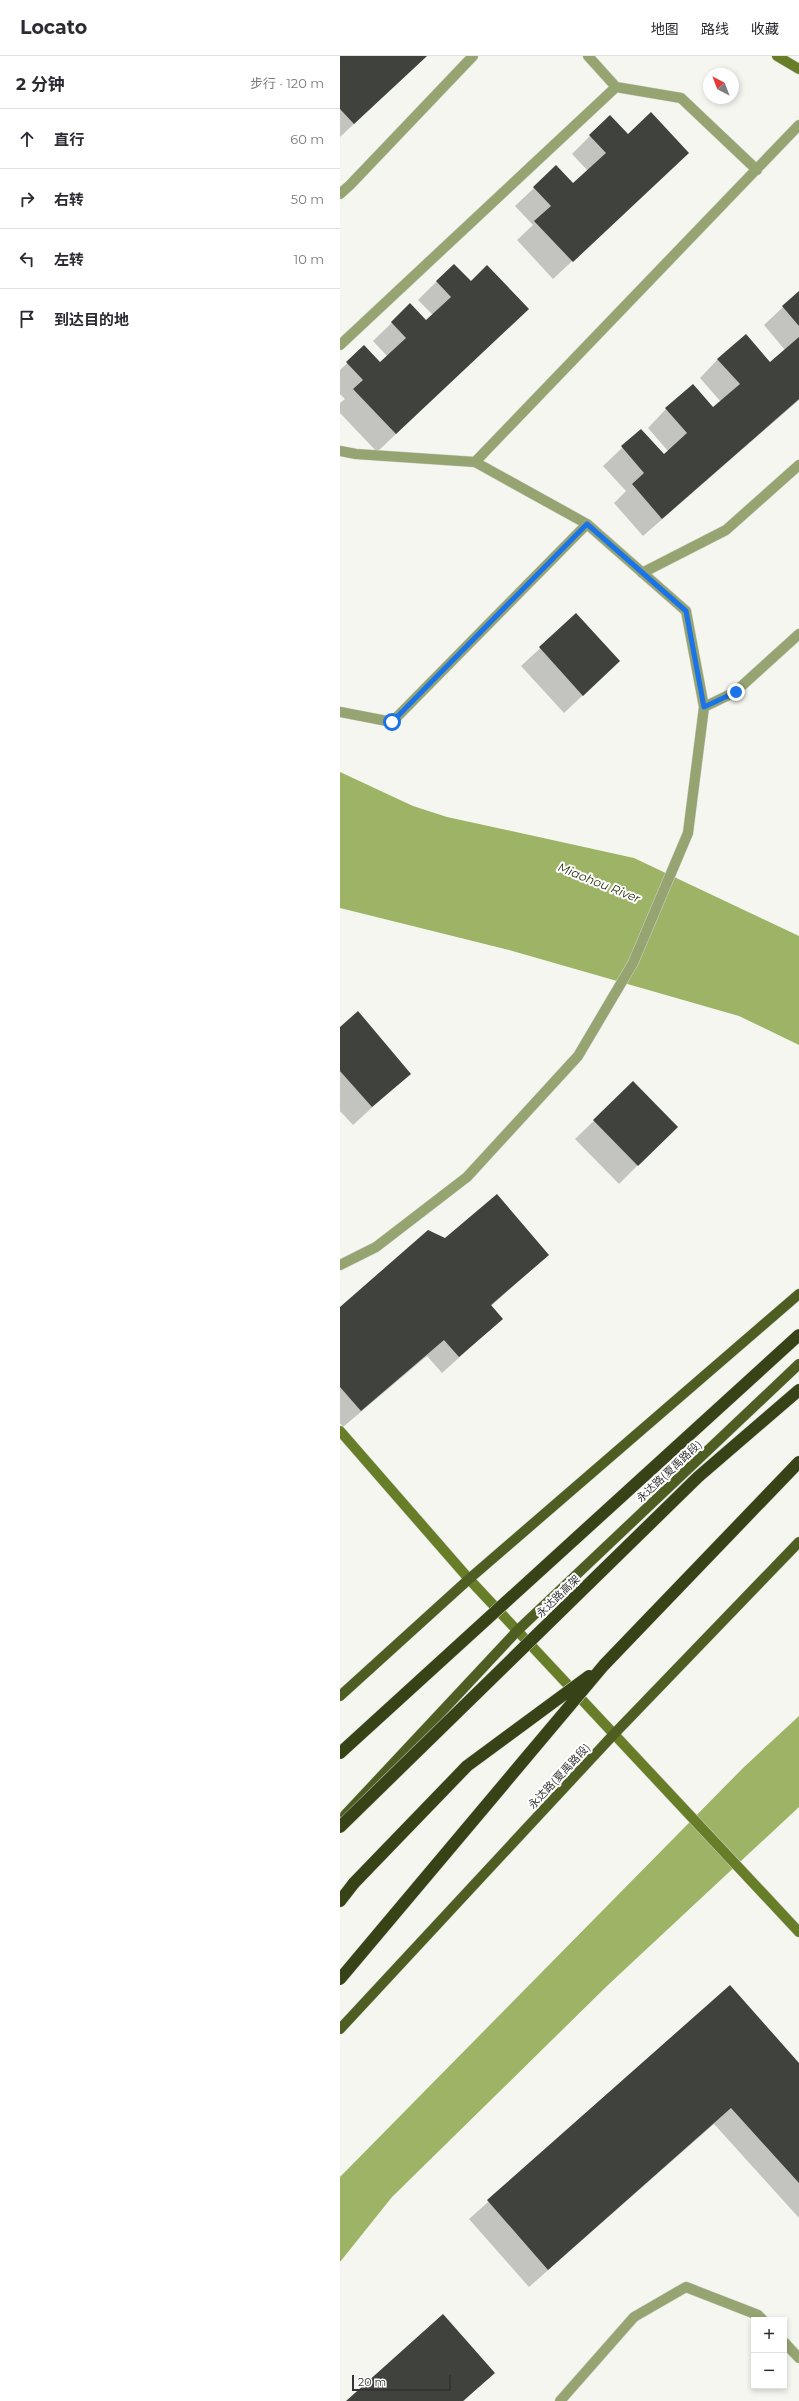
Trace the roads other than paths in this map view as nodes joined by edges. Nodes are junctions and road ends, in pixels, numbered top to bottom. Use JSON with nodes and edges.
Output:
{"nodes":[{"id":1,"x":473,"y":56,"type":"edge"},
{"id":2,"x":588,"y":56,"type":"edge"},
{"id":3,"x":777,"y":56,"type":"edge"},
{"id":4,"x":799,"y":69,"type":"edge"},
{"id":5,"x":616,"y":87,"type":"junction"},
{"id":6,"x":799,"y":125,"type":"edge"},
{"id":7,"x":757,"y":170,"type":"junction"},
{"id":8,"x":340,"y":194,"type":"edge"},
{"id":9,"x":340,"y":345,"type":"edge"},
{"id":10,"x":340,"y":451,"type":"edge"},
{"id":11,"x":475,"y":462,"type":"junction"},
{"id":12,"x":799,"y":465,"type":"edge"},
{"id":13,"x":587,"y":524,"type":"junction"},
{"id":14,"x":642,"y":573,"type":"junction"},
{"id":15,"x":798,"y":637,"type":"edge"},
{"id":16,"x":704,"y":707,"type":"junction"},
{"id":17,"x":340,"y":712,"type":"edge"},
{"id":18,"x":340,"y":1265,"type":"edge"},
{"id":19,"x":799,"y":1294,"type":"edge"},
{"id":20,"x":799,"y":1335,"type":"edge"},
{"id":21,"x":799,"y":1364,"type":"edge"},
{"id":22,"x":799,"y":1390,"type":"edge"},
{"id":23,"x":340,"y":1431,"type":"edge"},
{"id":24,"x":799,"y":1462,"type":"edge"},
{"id":25,"x":799,"y":1542,"type":"edge"},
{"id":26,"x":469,"y":1579,"type":"junction"},
{"id":27,"x":518,"y":1630,"type":"junction"},
{"id":28,"x":604,"y":1665,"type":"junction"},
{"id":29,"x":340,"y":1696,"type":"edge"},
{"id":30,"x":615,"y":1733,"type":"junction"},
{"id":31,"x":340,"y":1753,"type":"edge"},
{"id":32,"x":340,"y":1820,"type":"edge"},
{"id":33,"x":340,"y":1827,"type":"edge"},
{"id":34,"x":340,"y":1901,"type":"edge"},
{"id":35,"x":799,"y":1932,"type":"edge"},
{"id":36,"x":340,"y":1978,"type":"edge"},
{"id":37,"x":340,"y":2029,"type":"edge"},
{"id":38,"x":760,"y":2317,"type":"edge"},
{"id":39,"x":787,"y":2345,"type":"edge"},
{"id":40,"x":799,"y":2358,"type":"edge"},
{"id":41,"x":560,"y":2401,"type":"edge"}],
"edges":[{"from":1,"to":8,"type":"lane"},
{"from":2,"to":5,"type":"lane"},
{"from":3,"to":4,"type":"street"},
{"from":5,"to":7,"type":"lane"},
{"from":5,"to":9,"type":"lane"},
{"from":6,"to":7,"type":"lane"},
{"from":7,"to":11,"type":"lane"},
{"from":10,"to":11,"type":"lane"},
{"from":11,"to":13,"type":"lane"},
{"from":12,"to":14,"type":"lane"},
{"from":13,"to":14,"type":"lane"},
{"from":13,"to":17,"type":"lane"},
{"from":14,"to":16,"type":"lane"},
{"from":15,"to":16,"type":"lane"},
{"from":16,"to":18,"type":"lane"},
{"from":19,"to":26,"type":"main road"},
{"from":20,"to":31,"type":"highway","bridge":true},
{"from":21,"to":27,"type":"main road","name":"永达路(夏禹路段)"},
{"from":22,"to":33,"type":"highway","name":"永达路高架","bridge":true},
{"from":23,"to":26,"type":"street"},
{"from":24,"to":28,"type":"highway"},
{"from":25,"to":30,"type":"main road","name":"永达路(夏禹路段)"},
{"from":26,"to":27,"type":"street"},
{"from":26,"to":29,"type":"main road"},
{"from":27,"to":30,"type":"street"},
{"from":27,"to":32,"type":"main road","name":"永达路(夏禹路段)"},
{"from":28,"to":34,"type":"highway","bridge":true},
{"from":28,"to":36,"type":"highway","bridge":true},
{"from":30,"to":35,"type":"street"},
{"from":30,"to":37,"type":"main road","name":"永达路(夏禹路段)"},
{"from":38,"to":41,"type":"lane"},
{"from":39,"to":40,"type":"lane"}]}
